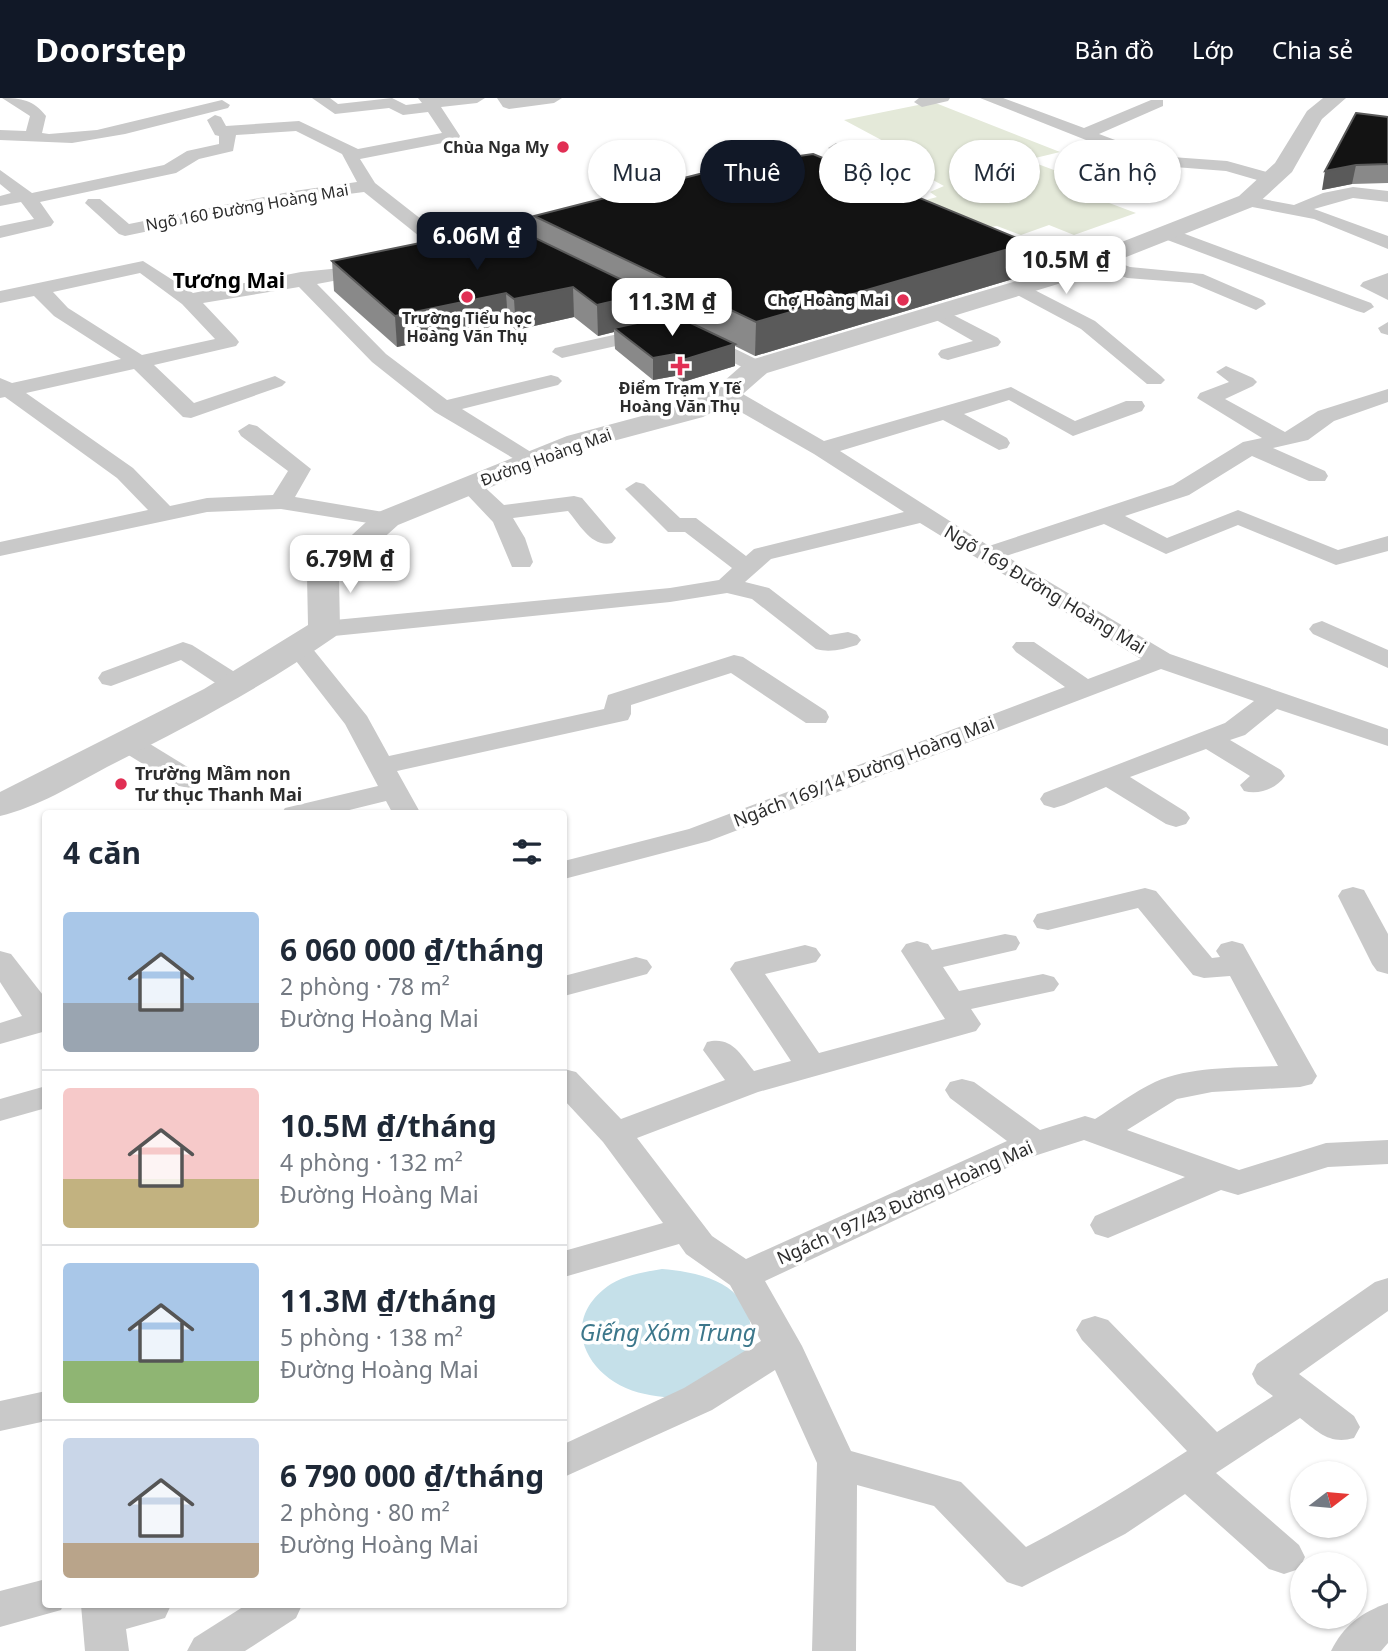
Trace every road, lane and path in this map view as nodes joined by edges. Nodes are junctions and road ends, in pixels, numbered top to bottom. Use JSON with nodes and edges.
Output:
{"nodes":[{"id":1,"x":10,"y":98,"type":"edge"},
{"id":2,"x":320,"y":98,"type":"edge"},
{"id":3,"x":477,"y":98,"type":"edge"},
{"id":4,"x":505,"y":98,"type":"edge"},
{"id":5,"x":554,"y":98,"type":"edge"},
{"id":6,"x":943,"y":98,"type":"edge"},
{"id":7,"x":988,"y":98,"type":"edge"},
{"id":8,"x":1336,"y":98,"type":"edge"},
{"id":9,"x":532,"y":102,"type":"junction"},
{"id":10,"x":922,"y":102,"type":"dead end"},
{"id":11,"x":429,"y":103,"type":"edge"},
{"id":12,"x":1157,"y":103,"type":"dead end"},
{"id":13,"x":207,"y":104,"type":"edge"},
{"id":14,"x":545,"y":115,"type":"dead end"},
{"id":15,"x":125,"y":127,"type":"junction"},
{"id":16,"x":350,"y":127,"type":"dead end"},
{"id":17,"x":228,"y":131,"type":"junction"},
{"id":18,"x":1080,"y":132,"type":"junction"},
{"id":19,"x":0,"y":135,"type":"edge"},
{"id":20,"x":1044,"y":137,"type":"dead end"},
{"id":21,"x":0,"y":141,"type":"edge"},
{"id":22,"x":26,"y":148,"type":"junction"},
{"id":23,"x":381,"y":149,"type":"junction"},
{"id":24,"x":84,"y":152,"type":"dead end"},
{"id":25,"x":355,"y":154,"type":"junction"},
{"id":26,"x":1206,"y":165,"type":"junction"},
{"id":27,"x":1184,"y":171,"type":"dead end"},
{"id":28,"x":0,"y":176,"type":"edge"},
{"id":29,"x":1271,"y":179,"type":"junction"},
{"id":30,"x":686,"y":181,"type":"edge"},
{"id":31,"x":368,"y":186,"type":"junction"},
{"id":32,"x":686,"y":196,"type":"edge"},
{"id":33,"x":1388,"y":197,"type":"edge"},
{"id":34,"x":27,"y":198,"type":"junction"},
{"id":35,"x":0,"y":201,"type":"edge"},
{"id":36,"x":1247,"y":201,"type":"junction"},
{"id":37,"x":94,"y":203,"type":"dead end"},
{"id":38,"x":1295,"y":211,"type":"junction"},
{"id":39,"x":591,"y":214,"type":"edge"},
{"id":40,"x":1169,"y":234,"type":"junction"},
{"id":41,"x":41,"y":238,"type":"dead end"},
{"id":42,"x":496,"y":238,"type":"junction"},
{"id":43,"x":116,"y":240,"type":"dead end"},
{"id":44,"x":2,"y":241,"type":"edge"},
{"id":45,"x":1388,"y":243,"type":"edge"},
{"id":46,"x":521,"y":250,"type":"edge"},
{"id":47,"x":451,"y":252,"type":"junction"},
{"id":48,"x":426,"y":257,"type":"edge"},
{"id":49,"x":1096,"y":260,"type":"junction"},
{"id":50,"x":388,"y":265,"type":"edge"},
{"id":51,"x":143,"y":267,"type":"junction"},
{"id":52,"x":301,"y":278,"type":"junction"},
{"id":53,"x":1388,"y":279,"type":"edge"},
{"id":54,"x":593,"y":285,"type":"edge"},
{"id":55,"x":1019,"y":288,"type":"junction"},
{"id":56,"x":38,"y":289,"type":"junction"},
{"id":57,"x":1388,"y":294,"type":"edge"},
{"id":58,"x":0,"y":297,"type":"edge"},
{"id":59,"x":189,"y":300,"type":"junction"},
{"id":60,"x":1256,"y":304,"type":"dead end"},
{"id":61,"x":1364,"y":307,"type":"dead end"},
{"id":62,"x":939,"y":313,"type":"junction"},
{"id":63,"x":678,"y":327,"type":"junction"},
{"id":64,"x":562,"y":352,"type":"dead end"},
{"id":65,"x":948,"y":354,"type":"dead end"},
{"id":66,"x":139,"y":362,"type":"junction"},
{"id":67,"x":757,"y":366,"type":"junction"},
{"id":68,"x":1226,"y":372,"type":"dead end"},
{"id":69,"x":1153,"y":380,"type":"dead end"},
{"id":70,"x":275,"y":382,"type":"dead end"},
{"id":71,"x":551,"y":382,"type":"dead end"},
{"id":72,"x":3,"y":389,"type":"edge"},
{"id":73,"x":726,"y":394,"type":"junction"},
{"id":74,"x":1388,"y":395,"type":"edge"},
{"id":75,"x":1134,"y":406,"type":"dead end"},
{"id":76,"x":443,"y":407,"type":"junction"},
{"id":77,"x":947,"y":413,"type":"junction"},
{"id":78,"x":249,"y":431,"type":"dead end"},
{"id":79,"x":1281,"y":439,"type":"junction"},
{"id":80,"x":999,"y":443,"type":"dead end"},
{"id":81,"x":1251,"y":447,"type":"junction"},
{"id":82,"x":822,"y":449,"type":"junction"},
{"id":83,"x":531,"y":459,"type":"junction"},
{"id":84,"x":1317,"y":476,"type":"dead end"},
{"id":85,"x":469,"y":485,"type":"junction"},
{"id":86,"x":636,"y":489,"type":"dead end"},
{"id":87,"x":281,"y":502,"type":"junction"},
{"id":88,"x":163,"y":512,"type":"junction"},
{"id":89,"x":499,"y":513,"type":"junction"},
{"id":90,"x":922,"y":515,"type":"junction"},
{"id":91,"x":1105,"y":515,"type":"junction"},
{"id":92,"x":387,"y":519,"type":"junction"},
{"id":93,"x":604,"y":538,"type":"dead end"},
{"id":94,"x":1388,"y":543,"type":"edge"},
{"id":95,"x":3,"y":544,"type":"edge"},
{"id":96,"x":986,"y":555,"type":"junction"},
{"id":97,"x":521,"y":562,"type":"dead end"},
{"id":98,"x":747,"y":568,"type":"junction"},
{"id":99,"x":727,"y":586,"type":"junction"},
{"id":100,"x":1322,"y":629,"type":"dead end"},
{"id":101,"x":312,"y":639,"type":"junction"},
{"id":102,"x":848,"y":640,"type":"dead end"},
{"id":103,"x":1025,"y":647,"type":"dead end"},
{"id":104,"x":1161,"y":660,"type":"junction"},
{"id":105,"x":1388,"y":660,"type":"edge"},
{"id":106,"x":111,"y":678,"type":"dead end"},
{"id":107,"x":235,"y":684,"type":"junction"},
{"id":108,"x":1086,"y":689,"type":"junction"},
{"id":109,"x":1274,"y":698,"type":"junction"},
{"id":110,"x":816,"y":717,"type":"dead end"},
{"id":111,"x":1388,"y":738,"type":"edge"},
{"id":112,"x":1208,"y":740,"type":"junction"},
{"id":113,"x":127,"y":742,"type":"junction"},
{"id":114,"x":380,"y":766,"type":"junction"},
{"id":115,"x":1108,"y":776,"type":"junction"},
{"id":116,"x":189,"y":780,"type":"dead end"},
{"id":117,"x":1254,"y":785,"type":"dead end"},
{"id":118,"x":1054,"y":799,"type":"dead end"},
{"id":119,"x":400,"y":802,"type":"edge"},
{"id":120,"x":0,"y":804,"type":"edge"},
{"id":121,"x":330,"y":810,"type":"edge"},
{"id":122,"x":1176,"y":818,"type":"dead end"},
{"id":123,"x":567,"y":869,"type":"edge"},
{"id":124,"x":1353,"y":897,"type":"dead end"},
{"id":125,"x":1048,"y":921,"type":"dead end"},
{"id":126,"x":1005,"y":943,"type":"dead end"},
{"id":127,"x":805,"y":955,"type":"dead end"},
{"id":128,"x":0,"y":961,"type":"edge"},
{"id":129,"x":1388,"y":964,"type":"edge"},
{"id":130,"x":636,"y":967,"type":"dead end"},
{"id":131,"x":1044,"y":984,"type":"dead end"},
{"id":132,"x":567,"y":985,"type":"edge"},
{"id":133,"x":10,"y":989,"type":"edge"},
{"id":134,"x":951,"y":1003,"type":"junction"},
{"id":135,"x":42,"y":1020,"type":"edge"},
{"id":136,"x":42,"y":1021,"type":"edge"},
{"id":137,"x":0,"y":1034,"type":"edge"},
{"id":138,"x":719,"y":1050,"type":"dead end"},
{"id":139,"x":811,"y":1066,"type":"junction"},
{"id":140,"x":567,"y":1083,"type":"edge"},
{"id":141,"x":746,"y":1084,"type":"junction"},
{"id":142,"x":962,"y":1090,"type":"dead end"},
{"id":143,"x":42,"y":1098,"type":"edge"},
{"id":144,"x":0,"y":1110,"type":"edge"},
{"id":145,"x":1099,"y":1132,"type":"junction"},
{"id":146,"x":615,"y":1134,"type":"junction"},
{"id":147,"x":1035,"y":1144,"type":"junction"},
{"id":148,"x":1388,"y":1152,"type":"edge"},
{"id":149,"x":1220,"y":1176,"type":"junction"},
{"id":150,"x":1108,"y":1225,"type":"dead end"},
{"id":151,"x":688,"y":1230,"type":"junction"},
{"id":152,"x":567,"y":1263,"type":"edge"},
{"id":153,"x":743,"y":1276,"type":"junction"},
{"id":154,"x":1388,"y":1293,"type":"edge"},
{"id":155,"x":1095,"y":1329,"type":"dead end"},
{"id":156,"x":783,"y":1346,"type":"junction"},
{"id":157,"x":1300,"y":1398,"type":"junction"},
{"id":158,"x":42,"y":1407,"type":"edge"},
{"id":159,"x":0,"y":1416,"type":"edge"},
{"id":160,"x":1340,"y":1427,"type":"dead end"},
{"id":161,"x":567,"y":1460,"type":"edge"},
{"id":162,"x":1200,"y":1462,"type":"junction"},
{"id":163,"x":836,"y":1463,"type":"junction"},
{"id":164,"x":1284,"y":1557,"type":"dead end"},
{"id":165,"x":42,"y":1598,"type":"edge"},
{"id":166,"x":143,"y":1608,"type":"edge"},
{"id":167,"x":277,"y":1608,"type":"edge"},
{"id":168,"x":0,"y":1609,"type":"edge"},
{"id":169,"x":1388,"y":1620,"type":"edge"},
{"id":170,"x":104,"y":1624,"type":"edge"},
{"id":171,"x":209,"y":1651,"type":"edge"},
{"id":172,"x":834,"y":1651,"type":"edge"},
{"id":173,"x":1353,"y":1651,"type":"edge"}],
"edges":[{"from":1,"to":22,"type":"lane"},
{"from":2,"to":11,"type":"lane"},
{"from":3,"to":11,"type":"lane"},
{"from":4,"to":9,"type":"lane"},
{"from":5,"to":9,"type":"lane"},
{"from":6,"to":10,"type":"lane"},
{"from":7,"to":18,"type":"lane"},
{"from":8,"to":29,"type":"street","name":"Đường Hoàng Mai"},
{"from":9,"to":14,"type":"lane"},
{"from":11,"to":23,"type":"lane"},
{"from":12,"to":18,"type":"lane"},
{"from":13,"to":15,"type":"lane"},
{"from":13,"to":17,"type":"lane"},
{"from":15,"to":22,"type":"lane"},
{"from":15,"to":24,"type":"lane"},
{"from":16,"to":23,"type":"lane"},
{"from":17,"to":25,"type":"lane"},
{"from":17,"to":34,"type":"lane"},
{"from":18,"to":20,"type":"lane"},
{"from":18,"to":26,"type":"lane"},
{"from":19,"to":22,"type":"lane"},
{"from":21,"to":22,"type":"lane"},
{"from":23,"to":25,"type":"lane"},
{"from":25,"to":31,"type":"lane","name":"Ngõ 160 Đường Hoàng Mai"},
{"from":26,"to":27,"type":"lane"},
{"from":26,"to":29,"type":"lane"},
{"from":28,"to":34,"type":"lane"},
{"from":29,"to":36,"type":"street","name":"Đường Hoàng Mai"},
{"from":30,"to":32,"type":"lane"},
{"from":31,"to":37,"type":"lane","name":"Ngõ 160 Đường Hoàng Mai"},
{"from":31,"to":47,"type":"lane","name":"Ngõ 160 Đường Hoàng Mai"},
{"from":33,"to":38,"type":"lane"},
{"from":34,"to":35,"type":"lane"},
{"from":34,"to":44,"type":"lane"},
{"from":36,"to":38,"type":"lane"},
{"from":36,"to":40,"type":"street","name":"Đường Hoàng Mai"},
{"from":38,"to":45,"type":"lane"},
{"from":39,"to":42,"type":"lane"},
{"from":40,"to":49,"type":"street","name":"Đường Hoàng Mai"},
{"from":40,"to":61,"type":"lane"},
{"from":41,"to":44,"type":"lane"},
{"from":42,"to":46,"type":"lane"},
{"from":42,"to":47,"type":"lane"},
{"from":43,"to":51,"type":"lane"},
{"from":47,"to":48,"type":"lane"},
{"from":49,"to":55,"type":"street","name":"Đường Hoàng Mai"},
{"from":49,"to":60,"type":"lane"},
{"from":50,"to":52,"type":"lane"},
{"from":51,"to":56,"type":"lane"},
{"from":51,"to":59,"type":"lane"},
{"from":52,"to":59,"type":"lane"},
{"from":52,"to":76,"type":"lane"},
{"from":53,"to":57,"type":"lane"},
{"from":54,"to":63,"type":"lane"},
{"from":55,"to":62,"type":"street","name":"Đường Hoàng Mai"},
{"from":55,"to":69,"type":"lane"},
{"from":56,"to":58,"type":"lane"},
{"from":56,"to":66,"type":"lane"},
{"from":59,"to":66,"type":"lane"},
{"from":62,"to":65,"type":"lane"},
{"from":62,"to":67,"type":"street","name":"Đường Hoàng Mai"},
{"from":63,"to":64,"type":"lane"},
{"from":63,"to":67,"type":"lane"},
{"from":66,"to":70,"type":"lane"},
{"from":66,"to":72,"type":"lane"},
{"from":67,"to":73,"type":"street","name":"Đường Hoàng Mai"},
{"from":68,"to":79,"type":"lane"},
{"from":71,"to":76,"type":"lane"},
{"from":72,"to":88,"type":"lane"},
{"from":73,"to":82,"type":"lane","name":"Ngõ 169 Đường Hoàng Mai"},
{"from":73,"to":83,"type":"street","name":"Đường Hoàng Mai"},
{"from":74,"to":79,"type":"lane"},
{"from":75,"to":77,"type":"lane"},
{"from":76,"to":83,"type":"lane"},
{"from":77,"to":80,"type":"lane"},
{"from":77,"to":82,"type":"lane"},
{"from":78,"to":87,"type":"lane"},
{"from":79,"to":81,"type":"lane"},
{"from":81,"to":84,"type":"lane"},
{"from":81,"to":91,"type":"lane"},
{"from":82,"to":90,"type":"lane","name":"Ngõ 169 Đường Hoàng Mai"},
{"from":83,"to":85,"type":"street","name":"Đường Hoàng Mai"},
{"from":85,"to":89,"type":"lane"},
{"from":85,"to":92,"type":"street","name":"Đường Hoàng Mai"},
{"from":86,"to":98,"type":"lane"},
{"from":87,"to":88,"type":"lane"},
{"from":87,"to":92,"type":"lane"},
{"from":88,"to":95,"type":"lane"},
{"from":89,"to":93,"type":"lane"},
{"from":89,"to":97,"type":"lane"},
{"from":90,"to":96,"type":"lane","name":"Ngõ 169 Đường Hoàng Mai"},
{"from":90,"to":98,"type":"lane"},
{"from":91,"to":94,"type":"lane"},
{"from":91,"to":96,"type":"lane"},
{"from":92,"to":101,"type":"street","name":"Đường Hoàng Mai"},
{"from":96,"to":104,"type":"lane","name":"Ngõ 169 Đường Hoàng Mai"},
{"from":98,"to":99,"type":"lane"},
{"from":99,"to":101,"type":"lane"},
{"from":99,"to":102,"type":"lane"},
{"from":100,"to":105,"type":"lane"},
{"from":101,"to":107,"type":"street"},
{"from":101,"to":114,"type":"lane"},
{"from":103,"to":108,"type":"lane"},
{"from":104,"to":108,"type":"lane","name":"Ngách 169/14 Đường Hoàng Mai"},
{"from":104,"to":109,"type":"lane","name":"Ngõ 169 Đường Hoàng Mai"},
{"from":106,"to":107,"type":"lane"},
{"from":107,"to":113,"type":"street"},
{"from":108,"to":123,"type":"lane","name":"Ngách 169/14 Đường Hoàng Mai"},
{"from":109,"to":111,"type":"lane","name":"Ngõ 169 Đường Hoàng Mai"},
{"from":109,"to":112,"type":"lane"},
{"from":110,"to":114,"type":"lane"},
{"from":112,"to":115,"type":"lane"},
{"from":112,"to":117,"type":"lane"},
{"from":113,"to":116,"type":"lane"},
{"from":113,"to":120,"type":"street"},
{"from":114,"to":119,"type":"lane"},
{"from":115,"to":118,"type":"lane"},
{"from":115,"to":122,"type":"lane"},
{"from":119,"to":121,"type":"lane"},
{"from":124,"to":129,"type":"lane"},
{"from":125,"to":145,"type":"lane"},
{"from":126,"to":134,"type":"lane"},
{"from":127,"to":139,"type":"lane"},
{"from":128,"to":133,"type":"lane"},
{"from":130,"to":132,"type":"lane"},
{"from":131,"to":134,"type":"lane"},
{"from":133,"to":135,"type":"lane"},
{"from":134,"to":139,"type":"lane"},
{"from":136,"to":137,"type":"lane"},
{"from":138,"to":141,"type":"lane"},
{"from":139,"to":141,"type":"lane"},
{"from":140,"to":146,"type":"lane"},
{"from":141,"to":146,"type":"lane"},
{"from":142,"to":147,"type":"lane"},
{"from":143,"to":144,"type":"lane"},
{"from":145,"to":147,"type":"lane","name":"Ngách 197/43 Đường Hoàng Mai"},
{"from":145,"to":149,"type":"lane","name":"Ngách 197/43 Đường Hoàng Mai"},
{"from":146,"to":151,"type":"lane"},
{"from":147,"to":153,"type":"lane","name":"Ngách 197/43 Đường Hoàng Mai"},
{"from":148,"to":149,"type":"lane","name":"Ngách 197/43 Đường Hoàng Mai"},
{"from":149,"to":150,"type":"lane"},
{"from":151,"to":152,"type":"lane"},
{"from":151,"to":153,"type":"lane"},
{"from":153,"to":156,"type":"lane"},
{"from":154,"to":157,"type":"lane"},
{"from":155,"to":162,"type":"lane"},
{"from":156,"to":161,"type":"lane"},
{"from":156,"to":163,"type":"lane"},
{"from":157,"to":160,"type":"lane"},
{"from":157,"to":162,"type":"lane"},
{"from":158,"to":159,"type":"lane"},
{"from":162,"to":163,"type":"lane"},
{"from":162,"to":164,"type":"lane"},
{"from":163,"to":172,"type":"lane"},
{"from":165,"to":168,"type":"lane"},
{"from":166,"to":170,"type":"lane"},
{"from":167,"to":171,"type":"lane"},
{"from":169,"to":173,"type":"lane"}]}
